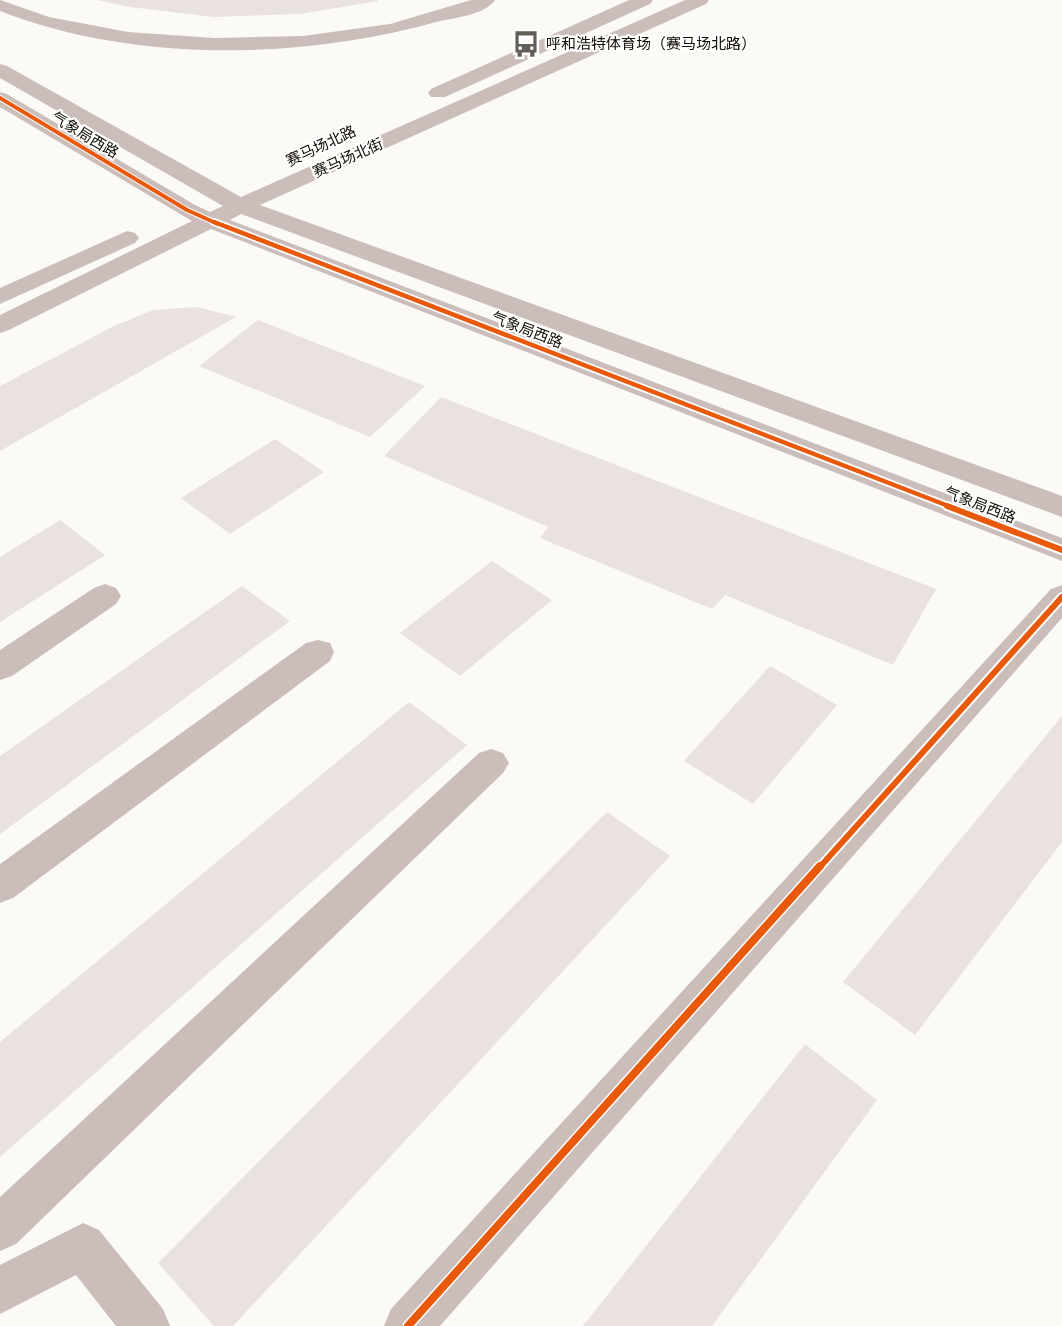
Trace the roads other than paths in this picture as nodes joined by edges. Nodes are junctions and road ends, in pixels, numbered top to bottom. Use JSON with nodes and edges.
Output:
{"nodes":[{"id":1,"x":486,"y":0,"type":"edge"},
{"id":2,"x":644,"y":0,"type":"edge"},
{"id":3,"x":700,"y":0,"type":"edge"},
{"id":4,"x":0,"y":5,"type":"edge"},
{"id":5,"x":0,"y":69,"type":"edge"},
{"id":6,"x":0,"y":98,"type":"edge"},
{"id":7,"x":422,"y":100,"type":"dead end"},
{"id":8,"x":233,"y":194,"type":"junction"},
{"id":9,"x":176,"y":214,"type":"junction"},
{"id":10,"x":211,"y":221,"type":"junction"},
{"id":11,"x":145,"y":229,"type":"dead end"},
{"id":12,"x":0,"y":297,"type":"edge"},
{"id":13,"x":0,"y":325,"type":"edge"},
{"id":14,"x":1062,"y":507,"type":"edge"},
{"id":15,"x":1062,"y":550,"type":"edge"},
{"id":16,"x":105,"y":596,"type":"dead end"},
{"id":17,"x":1062,"y":597,"type":"edge"},
{"id":18,"x":318,"y":652,"type":"dead end"},
{"id":19,"x":0,"y":667,"type":"edge"},
{"id":20,"x":491,"y":763,"type":"dead end"},
{"id":21,"x":0,"y":886,"type":"edge"},
{"id":22,"x":0,"y":1228,"type":"edge"},
{"id":23,"x":0,"y":1291,"type":"edge"},
{"id":24,"x":146,"y":1326,"type":"edge"},
{"id":25,"x":408,"y":1326,"type":"edge"}],
"edges":[{"from":1,"to":4,"type":"street"},
{"from":2,"to":7,"type":"street"},
{"from":3,"to":8,"type":"street","name":"赛马场北街"},
{"from":5,"to":8,"type":"street","name":"气象局西路"},
{"from":6,"to":9,"type":"street","name":"气象局西路"},
{"from":8,"to":9,"type":"street"},
{"from":8,"to":10,"type":"street","name":"赛马场北街"},
{"from":8,"to":14,"type":"street","name":"气象局西路"},
{"from":9,"to":10,"type":"street","name":"气象局西路"},
{"from":10,"to":13,"type":"street","name":"赛马场北街"},
{"from":10,"to":15,"type":"street","name":"气象局西路"},
{"from":11,"to":12,"type":"street"},
{"from":16,"to":19,"type":"street"},
{"from":17,"to":25,"type":"street"},
{"from":18,"to":21,"type":"street"},
{"from":20,"to":22,"type":"street"},
{"from":23,"to":24,"type":"street"}]}
